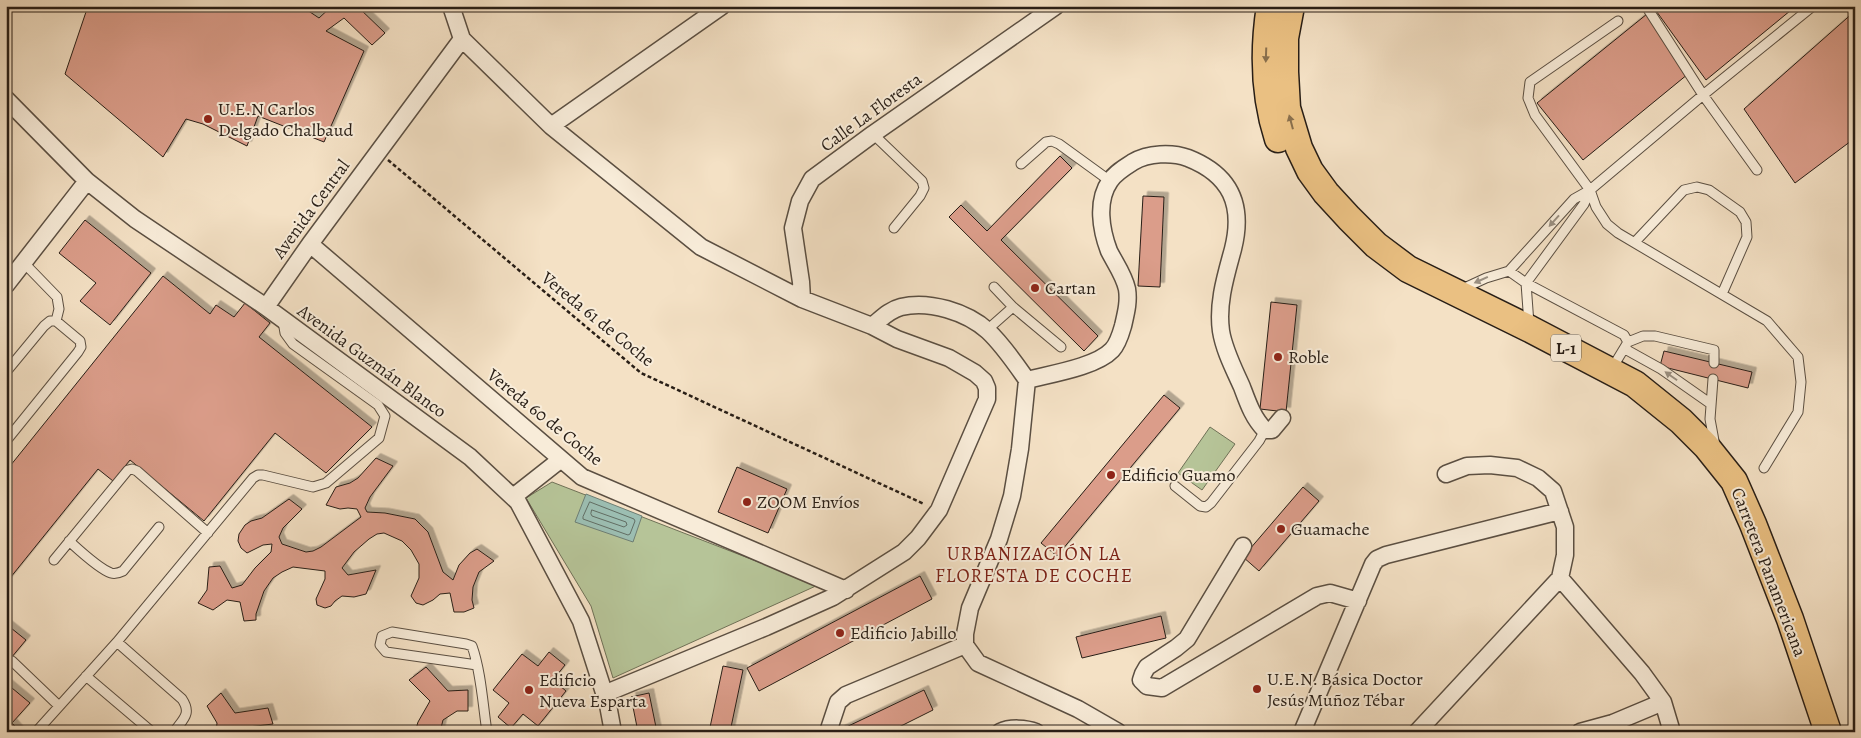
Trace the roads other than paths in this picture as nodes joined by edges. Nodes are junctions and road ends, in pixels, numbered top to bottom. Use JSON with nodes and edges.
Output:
{"nodes":[{"id":1,"x":451,"y":6,"type":"edge"},
{"id":2,"x":722,"y":6,"type":"edge"},
{"id":3,"x":1056,"y":6,"type":"edge"},
{"id":4,"x":1270,"y":6,"type":"edge"},
{"id":5,"x":1291,"y":6,"type":"edge"},
{"id":6,"x":1646,"y":6,"type":"edge"},
{"id":7,"x":1814,"y":6,"type":"edge"},
{"id":8,"x":1618,"y":20,"type":"dead end"},
{"id":9,"x":462,"y":39,"type":"junction"},
{"id":10,"x":1703,"y":95,"type":"junction"},
{"id":11,"x":6,"y":100,"type":"edge"},
{"id":12,"x":551,"y":126,"type":"junction"},
{"id":13,"x":873,"y":134,"type":"junction"},
{"id":14,"x":1021,"y":164,"type":"dead end"},
{"id":15,"x":1758,"y":170,"type":"dead end"},
{"id":16,"x":87,"y":181,"type":"junction"},
{"id":17,"x":1110,"y":181,"type":"junction"},
{"id":18,"x":1590,"y":190,"type":"junction"},
{"id":19,"x":894,"y":228,"type":"dead end"},
{"id":20,"x":1635,"y":242,"type":"junction"},
{"id":21,"x":310,"y":244,"type":"junction"},
{"id":22,"x":24,"y":263,"type":"junction"},
{"id":23,"x":1509,"y":271,"type":"junction"},
{"id":24,"x":1526,"y":283,"type":"junction"},
{"id":25,"x":6,"y":285,"type":"edge"},
{"id":26,"x":994,"y":287,"type":"dead end"},
{"id":27,"x":1454,"y":292,"type":"junction"},
{"id":28,"x":1722,"y":294,"type":"junction"},
{"id":29,"x":802,"y":299,"type":"junction"},
{"id":30,"x":266,"y":307,"type":"junction"},
{"id":31,"x":1013,"y":307,"type":"junction"},
{"id":32,"x":56,"y":321,"type":"junction"},
{"id":33,"x":283,"y":321,"type":"junction"},
{"id":34,"x":872,"y":326,"type":"junction"},
{"id":35,"x":1530,"y":329,"type":"junction"},
{"id":36,"x":987,"y":330,"type":"junction"},
{"id":37,"x":1061,"y":347,"type":"dead end"},
{"id":38,"x":1621,"y":354,"type":"junction"},
{"id":39,"x":1714,"y":363,"type":"dead end"},
{"id":40,"x":6,"y":372,"type":"edge"},
{"id":41,"x":1713,"y":379,"type":"dead end"},
{"id":42,"x":1027,"y":380,"type":"junction"},
{"id":43,"x":1711,"y":404,"type":"junction"},
{"id":44,"x":1282,"y":418,"type":"dead end"},
{"id":45,"x":1266,"y":430,"type":"junction"},
{"id":46,"x":6,"y":441,"type":"edge"},
{"id":47,"x":560,"y":460,"type":"junction"},
{"id":48,"x":1718,"y":461,"type":"junction"},
{"id":49,"x":1764,"y":468,"type":"dead end"},
{"id":50,"x":1446,"y":474,"type":"dead end"},
{"id":51,"x":1175,"y":486,"type":"dead end"},
{"id":52,"x":513,"y":497,"type":"junction"},
{"id":53,"x":1560,"y":511,"type":"junction"},
{"id":54,"x":159,"y":527,"type":"dead end"},
{"id":55,"x":208,"y":533,"type":"junction"},
{"id":56,"x":69,"y":541,"type":"junction"},
{"id":57,"x":1243,"y":546,"type":"dead end"},
{"id":58,"x":54,"y":560,"type":"dead end"},
{"id":59,"x":1560,"y":578,"type":"junction"},
{"id":60,"x":846,"y":590,"type":"junction"},
{"id":61,"x":1358,"y":601,"type":"junction"},
{"id":62,"x":117,"y":642,"type":"junction"},
{"id":63,"x":965,"y":645,"type":"junction"},
{"id":64,"x":12,"y":661,"type":"dead end"},
{"id":65,"x":477,"y":665,"type":"junction"},
{"id":66,"x":86,"y":676,"type":"junction"},
{"id":67,"x":604,"y":694,"type":"junction"},
{"id":68,"x":1664,"y":702,"type":"junction"},
{"id":69,"x":59,"y":706,"type":"junction"},
{"id":70,"x":36,"y":732,"type":"edge"},
{"id":71,"x":152,"y":732,"type":"edge"},
{"id":72,"x":174,"y":732,"type":"edge"},
{"id":73,"x":487,"y":732,"type":"edge"},
{"id":74,"x":613,"y":732,"type":"edge"},
{"id":75,"x":828,"y":732,"type":"edge"},
{"id":76,"x":1000,"y":732,"type":"edge"},
{"id":77,"x":1036,"y":732,"type":"edge"},
{"id":78,"x":1118,"y":732,"type":"edge"},
{"id":79,"x":1302,"y":732,"type":"edge"},
{"id":80,"x":1417,"y":732,"type":"edge"},
{"id":81,"x":1580,"y":732,"type":"edge"},
{"id":82,"x":1672,"y":732,"type":"edge"},
{"id":83,"x":1810,"y":732,"type":"edge"},
{"id":84,"x":1828,"y":732,"type":"edge"}],
"edges":[{"from":1,"to":9,"type":"street"},
{"from":2,"to":12,"type":"street"},
{"from":3,"to":13,"type":"street","name":"Calle La Floresta"},
{"from":4,"to":83,"type":"main road","name":"Carretera Panamericana","number":"L-1","one_way":true},
{"from":27,"to":5,"type":"main road","name":"Carretera Panamericana","number":"L-1","one_way":true},
{"from":6,"to":10,"type":"lane"},
{"from":7,"to":10,"type":"lane"},
{"from":8,"to":18,"type":"lane"},
{"from":9,"to":12,"type":"street"},
{"from":9,"to":21,"type":"street","name":"Avenida Central"},
{"from":10,"to":15,"type":"lane"},
{"from":10,"to":18,"type":"lane"},
{"from":11,"to":16,"type":"street","name":"Avenida Guzmán Blanco"},
{"from":12,"to":29,"type":"street"},
{"from":13,"to":19,"type":"lane"},
{"from":13,"to":29,"type":"street","name":"Calle La Floresta"},
{"from":14,"to":17,"type":"lane"},
{"from":16,"to":22,"type":"street"},
{"from":16,"to":30,"type":"street","name":"Avenida Guzmán Blanco"},
{"from":17,"to":42,"type":"street"},
{"from":17,"to":45,"type":"street"},
{"from":18,"to":20,"type":"lane"},
{"from":18,"to":23,"type":"lane","one_way":true},
{"from":18,"to":24,"type":"lane"},
{"from":20,"to":28,"type":"lane"},
{"from":20,"to":28,"type":"lane"},
{"from":21,"to":30,"type":"street","name":"Avenida Central"},
{"from":21,"to":47,"type":"street","name":"Vereda 60 de Coche"},
{"from":22,"to":25,"type":"street"},
{"from":22,"to":32,"type":"lane"},
{"from":23,"to":24,"type":"lane"},
{"from":23,"to":27,"type":"lane","one_way":true},
{"from":24,"to":35,"type":"lane"},
{"from":24,"to":38,"type":"lane"},
{"from":26,"to":31,"type":"lane"},
{"from":27,"to":35,"type":"main road","name":"Carretera Panamericana","number":"L-1"},
{"from":28,"to":49,"type":"lane"},
{"from":29,"to":34,"type":"street"},
{"from":30,"to":33,"type":"street","name":"Avenida Guzmán Blanco"},
{"from":31,"to":36,"type":"lane"},
{"from":31,"to":37,"type":"lane"},
{"from":32,"to":40,"type":"lane"},
{"from":32,"to":46,"type":"lane"},
{"from":33,"to":52,"type":"street","name":"Avenida Guzmán Blanco"},
{"from":33,"to":55,"type":"lane"},
{"from":34,"to":36,"type":"street"},
{"from":34,"to":60,"type":"street"},
{"from":35,"to":38,"type":"main road","name":"Carretera Panamericana","number":"L-1"},
{"from":36,"to":42,"type":"street"},
{"from":38,"to":39,"type":"lane"},
{"from":43,"to":38,"type":"lane","one_way":true},
{"from":38,"to":48,"type":"main road","name":"Carretera Panamericana","number":"L-1"},
{"from":41,"to":43,"type":"lane"},
{"from":42,"to":63,"type":"street"},
{"from":43,"to":48,"type":"lane"},
{"from":44,"to":45,"type":"street"},
{"from":45,"to":51,"type":"lane"},
{"from":47,"to":52,"type":"street"},
{"from":47,"to":60,"type":"street","name":"Vereda 60 de Coche"},
{"from":48,"to":84,"type":"main road","name":"Carretera Panamericana","number":"L-1"},
{"from":50,"to":53,"type":"street"},
{"from":52,"to":67,"type":"street","name":"Avenida Guzmán Blanco"},
{"from":53,"to":59,"type":"street"},
{"from":53,"to":61,"type":"street"},
{"from":54,"to":56,"type":"lane"},
{"from":55,"to":56,"type":"lane"},
{"from":55,"to":62,"type":"lane"},
{"from":56,"to":58,"type":"lane"},
{"from":57,"to":61,"type":"street"},
{"from":59,"to":68,"type":"street"},
{"from":59,"to":80,"type":"street"},
{"from":60,"to":67,"type":"street"},
{"from":61,"to":79,"type":"street"},
{"from":62,"to":66,"type":"lane"},
{"from":62,"to":72,"type":"lane"},
{"from":63,"to":75,"type":"street"},
{"from":63,"to":78,"type":"street"},
{"from":64,"to":69,"type":"lane"},
{"from":65,"to":65,"type":"lane"},
{"from":65,"to":73,"type":"lane"},
{"from":66,"to":69,"type":"lane"},
{"from":66,"to":71,"type":"lane"},
{"from":67,"to":74,"type":"street","name":"Avenida Guzmán Blanco"},
{"from":68,"to":81,"type":"street"},
{"from":68,"to":82,"type":"street"},
{"from":69,"to":70,"type":"lane"},
{"from":76,"to":77,"type":"street"}]}
